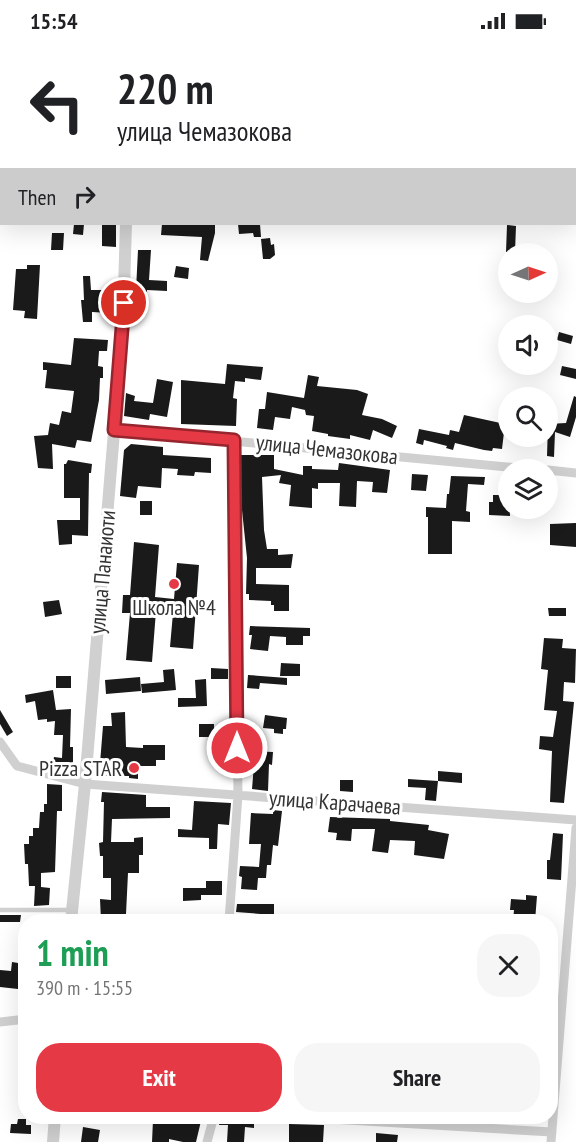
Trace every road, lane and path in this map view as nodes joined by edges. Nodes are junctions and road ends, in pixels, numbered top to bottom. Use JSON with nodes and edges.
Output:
{"nodes":[{"id":1,"x":126,"y":225,"type":"edge"},
{"id":2,"x":114,"y":430,"type":"junction"},
{"id":3,"x":234,"y":440,"type":"junction"},
{"id":4,"x":498,"y":466,"type":"edge"},
{"id":5,"x":558,"y":471,"type":"edge"},
{"id":6,"x":576,"y":473,"type":"edge"},
{"id":7,"x":2,"y":748,"type":"edge"},
{"id":8,"x":85,"y":784,"type":"junction"},
{"id":9,"x":238,"y":795,"type":"junction"},
{"id":10,"x":576,"y":820,"type":"edge"},
{"id":11,"x":576,"y":828,"type":"edge"},
{"id":12,"x":0,"y":909,"type":"edge"},
{"id":13,"x":51,"y":914,"type":"edge"},
{"id":14,"x":72,"y":914,"type":"edge"},
{"id":15,"x":230,"y":914,"type":"edge"},
{"id":16,"x":18,"y":1020,"type":"edge"},
{"id":17,"x":0,"y":1022,"type":"edge"},
{"id":18,"x":558,"y":1060,"type":"edge"},
{"id":19,"x":54,"y":1124,"type":"edge"},
{"id":20,"x":212,"y":1124,"type":"edge"},
{"id":21,"x":383,"y":1124,"type":"edge"},
{"id":22,"x":552,"y":1137,"type":"edge"},
{"id":23,"x":53,"y":1142,"type":"edge"},
{"id":24,"x":207,"y":1142,"type":"edge"}],
"edges":[{"from":1,"to":2,"type":"street","name":"улица Панаиоти"},
{"from":2,"to":3,"type":"street","name":"улица Чемазокова"},
{"from":2,"to":8,"type":"street","name":"улица Панаиоти"},
{"from":3,"to":4,"type":"street","name":"улица Чемазокова"},
{"from":3,"to":9,"type":"street"},
{"from":5,"to":6,"type":"street"},
{"from":7,"to":8,"type":"street","name":"улица Карачаева"},
{"from":8,"to":9,"type":"street","name":"улица Карачаева"},
{"from":8,"to":14,"type":"street","name":"улица Панаиоти"},
{"from":9,"to":10,"type":"street","name":"улица Карачаева"},
{"from":9,"to":15,"type":"street"},
{"from":11,"to":18,"type":"street"},
{"from":12,"to":13,"type":"lane"},
{"from":16,"to":17,"type":"street"},
{"from":19,"to":23,"type":"street"},
{"from":20,"to":24,"type":"street"},
{"from":21,"to":22,"type":"street"}]}
